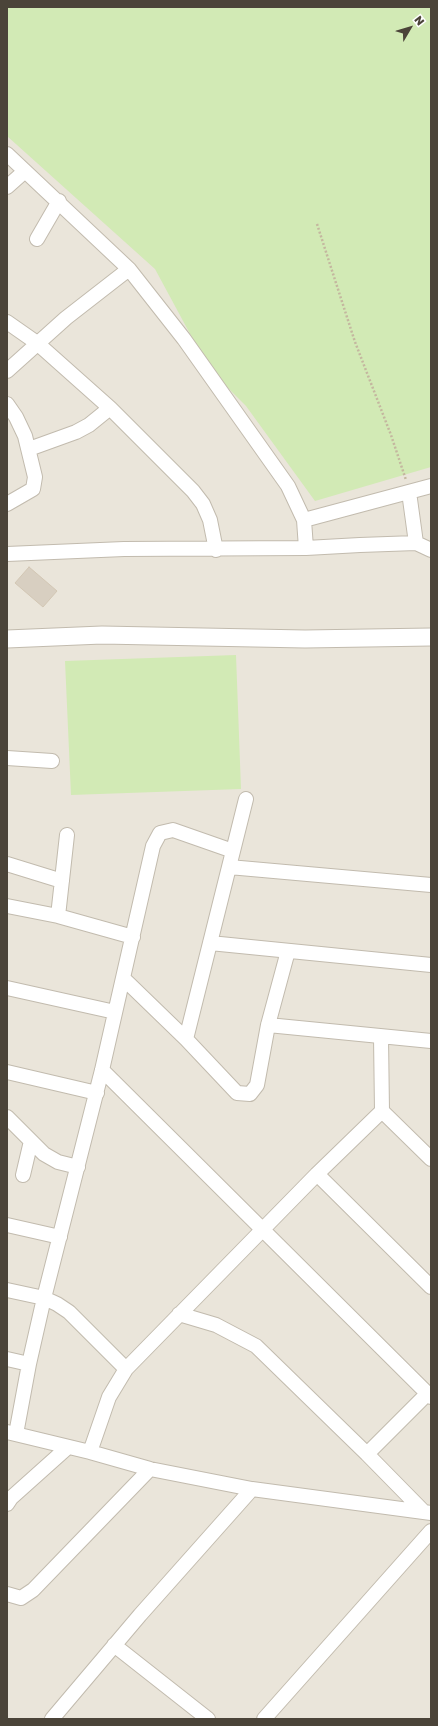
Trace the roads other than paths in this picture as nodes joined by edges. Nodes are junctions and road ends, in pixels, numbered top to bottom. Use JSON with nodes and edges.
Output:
{"nodes":[{"id":1,"x":7,"y":154,"type":"edge"},
{"id":2,"x":25,"y":171,"type":"junction"},
{"id":3,"x":7,"y":187,"type":"edge"},
{"id":4,"x":59,"y":201,"type":"junction"},
{"id":5,"x":37,"y":238,"type":"dead end"},
{"id":6,"x":129,"y":269,"type":"junction"},
{"id":7,"x":9,"y":326,"type":"edge"},
{"id":8,"x":37,"y":343,"type":"junction"},
{"id":9,"x":7,"y":371,"type":"edge"},
{"id":10,"x":7,"y":404,"type":"edge"},
{"id":11,"x":110,"y":408,"type":"junction"},
{"id":12,"x":29,"y":449,"type":"junction"},
{"id":13,"x":431,"y":486,"type":"edge"},
{"id":14,"x":409,"y":492,"type":"junction"},
{"id":15,"x":7,"y":504,"type":"edge"},
{"id":16,"x":304,"y":520,"type":"junction"},
{"id":17,"x":416,"y":543,"type":"junction"},
{"id":18,"x":306,"y":548,"type":"junction"},
{"id":19,"x":216,"y":550,"type":"junction"},
{"id":20,"x":431,"y":550,"type":"edge"},
{"id":21,"x":7,"y":554,"type":"edge"},
{"id":22,"x":431,"y":637,"type":"edge"},
{"id":23,"x":7,"y":639,"type":"edge"},
{"id":24,"x":7,"y":758,"type":"edge"},
{"id":25,"x":52,"y":761,"type":"dead end"},
{"id":26,"x":246,"y":799,"type":"dead end"},
{"id":27,"x":67,"y":835,"type":"dead end"},
{"id":28,"x":233,"y":851,"type":"junction"},
{"id":29,"x":7,"y":864,"type":"edge"},
{"id":30,"x":229,"y":867,"type":"junction"},
{"id":31,"x":62,"y":881,"type":"junction"},
{"id":32,"x":431,"y":885,"type":"edge"},
{"id":33,"x":7,"y":906,"type":"edge"},
{"id":34,"x":58,"y":916,"type":"junction"},
{"id":35,"x":133,"y":938,"type":"junction"},
{"id":36,"x":210,"y":943,"type":"junction"},
{"id":37,"x":288,"y":951,"type":"junction"},
{"id":38,"x":431,"y":965,"type":"edge"},
{"id":39,"x":123,"y":978,"type":"junction"},
{"id":40,"x":7,"y":988,"type":"edge"},
{"id":41,"x":115,"y":1012,"type":"junction"},
{"id":42,"x":268,"y":1026,"type":"junction"},
{"id":43,"x":381,"y":1037,"type":"junction"},
{"id":44,"x":186,"y":1039,"type":"junction"},
{"id":45,"x":431,"y":1042,"type":"edge"},
{"id":46,"x":102,"y":1070,"type":"junction"},
{"id":47,"x":7,"y":1072,"type":"edge"},
{"id":48,"x":96,"y":1093,"type":"junction"},
{"id":49,"x":382,"y":1111,"type":"junction"},
{"id":50,"x":7,"y":1117,"type":"edge"},
{"id":51,"x":31,"y":1141,"type":"junction"},
{"id":52,"x":431,"y":1159,"type":"edge"},
{"id":53,"x":78,"y":1167,"type":"junction"},
{"id":54,"x":317,"y":1174,"type":"junction"},
{"id":55,"x":23,"y":1175,"type":"dead end"},
{"id":56,"x":7,"y":1225,"type":"edge"},
{"id":57,"x":261,"y":1230,"type":"junction"},
{"id":58,"x":60,"y":1237,"type":"junction"},
{"id":59,"x":431,"y":1286,"type":"edge"},
{"id":60,"x":7,"y":1290,"type":"edge"},
{"id":61,"x":44,"y":1298,"type":"junction"},
{"id":62,"x":179,"y":1314,"type":"junction"},
{"id":63,"x":7,"y":1359,"type":"edge"},
{"id":64,"x":29,"y":1364,"type":"junction"},
{"id":65,"x":126,"y":1369,"type":"junction"},
{"id":66,"x":429,"y":1396,"type":"edge"},
{"id":67,"x":12,"y":1433,"type":"edge"},
{"id":68,"x":68,"y":1447,"type":"junction"},
{"id":69,"x":90,"y":1452,"type":"junction"},
{"id":70,"x":367,"y":1454,"type":"junction"},
{"id":71,"x":150,"y":1469,"type":"junction"},
{"id":72,"x":252,"y":1489,"type":"junction"},
{"id":73,"x":7,"y":1504,"type":"edge"},
{"id":74,"x":427,"y":1512,"type":"edge"},
{"id":75,"x":431,"y":1531,"type":"edge"},
{"id":76,"x":7,"y":1594,"type":"edge"},
{"id":77,"x":114,"y":1645,"type":"junction"},
{"id":78,"x":52,"y":1719,"type":"edge"},
{"id":79,"x":208,"y":1719,"type":"edge"},
{"id":80,"x":264,"y":1719,"type":"edge"}],
"edges":[{"from":1,"to":2,"type":"street"},
{"from":2,"to":3,"type":"street"},
{"from":2,"to":4,"type":"street"},
{"from":4,"to":5,"type":"street"},
{"from":4,"to":6,"type":"street"},
{"from":6,"to":8,"type":"street"},
{"from":6,"to":16,"type":"street"},
{"from":7,"to":8,"type":"street"},
{"from":8,"to":9,"type":"street"},
{"from":8,"to":11,"type":"street"},
{"from":10,"to":12,"type":"street"},
{"from":11,"to":12,"type":"street"},
{"from":11,"to":19,"type":"street"},
{"from":12,"to":15,"type":"street"},
{"from":13,"to":14,"type":"street"},
{"from":14,"to":16,"type":"street"},
{"from":14,"to":17,"type":"street"},
{"from":16,"to":18,"type":"street"},
{"from":17,"to":18,"type":"street"},
{"from":17,"to":20,"type":"street"},
{"from":18,"to":19,"type":"street"},
{"from":19,"to":21,"type":"street"},
{"from":22,"to":23,"type":"street"},
{"from":24,"to":25,"type":"street"},
{"from":26,"to":28,"type":"street"},
{"from":27,"to":31,"type":"street"},
{"from":28,"to":30,"type":"street"},
{"from":28,"to":35,"type":"street"},
{"from":29,"to":31,"type":"street"},
{"from":30,"to":32,"type":"street"},
{"from":30,"to":36,"type":"street"},
{"from":31,"to":34,"type":"street"},
{"from":33,"to":34,"type":"street"},
{"from":34,"to":35,"type":"street"},
{"from":35,"to":39,"type":"street"},
{"from":36,"to":37,"type":"street"},
{"from":36,"to":44,"type":"street"},
{"from":37,"to":38,"type":"street"},
{"from":37,"to":42,"type":"street"},
{"from":39,"to":41,"type":"street"},
{"from":39,"to":44,"type":"street"},
{"from":40,"to":41,"type":"street"},
{"from":41,"to":46,"type":"street"},
{"from":42,"to":43,"type":"street"},
{"from":42,"to":44,"type":"street"},
{"from":43,"to":45,"type":"street"},
{"from":43,"to":49,"type":"street"},
{"from":46,"to":48,"type":"street"},
{"from":46,"to":57,"type":"street"},
{"from":47,"to":48,"type":"street"},
{"from":48,"to":53,"type":"street"},
{"from":49,"to":52,"type":"street"},
{"from":49,"to":54,"type":"street"},
{"from":50,"to":51,"type":"street"},
{"from":51,"to":53,"type":"street"},
{"from":51,"to":55,"type":"street"},
{"from":53,"to":58,"type":"street"},
{"from":54,"to":57,"type":"street"},
{"from":54,"to":59,"type":"street"},
{"from":56,"to":58,"type":"street"},
{"from":57,"to":62,"type":"street"},
{"from":57,"to":66,"type":"street"},
{"from":58,"to":61,"type":"street"},
{"from":60,"to":61,"type":"street"},
{"from":61,"to":64,"type":"street"},
{"from":61,"to":65,"type":"street"},
{"from":62,"to":65,"type":"street"},
{"from":62,"to":70,"type":"street"},
{"from":63,"to":64,"type":"street"},
{"from":64,"to":67,"type":"street"},
{"from":65,"to":69,"type":"street"},
{"from":66,"to":70,"type":"street"},
{"from":67,"to":68,"type":"street"},
{"from":68,"to":69,"type":"street"},
{"from":68,"to":73,"type":"street"},
{"from":69,"to":71,"type":"street"},
{"from":70,"to":74,"type":"street"},
{"from":71,"to":72,"type":"street"},
{"from":71,"to":76,"type":"street"},
{"from":72,"to":74,"type":"street"},
{"from":72,"to":77,"type":"street"},
{"from":75,"to":80,"type":"street"},
{"from":77,"to":78,"type":"street"},
{"from":77,"to":79,"type":"street"}]}
